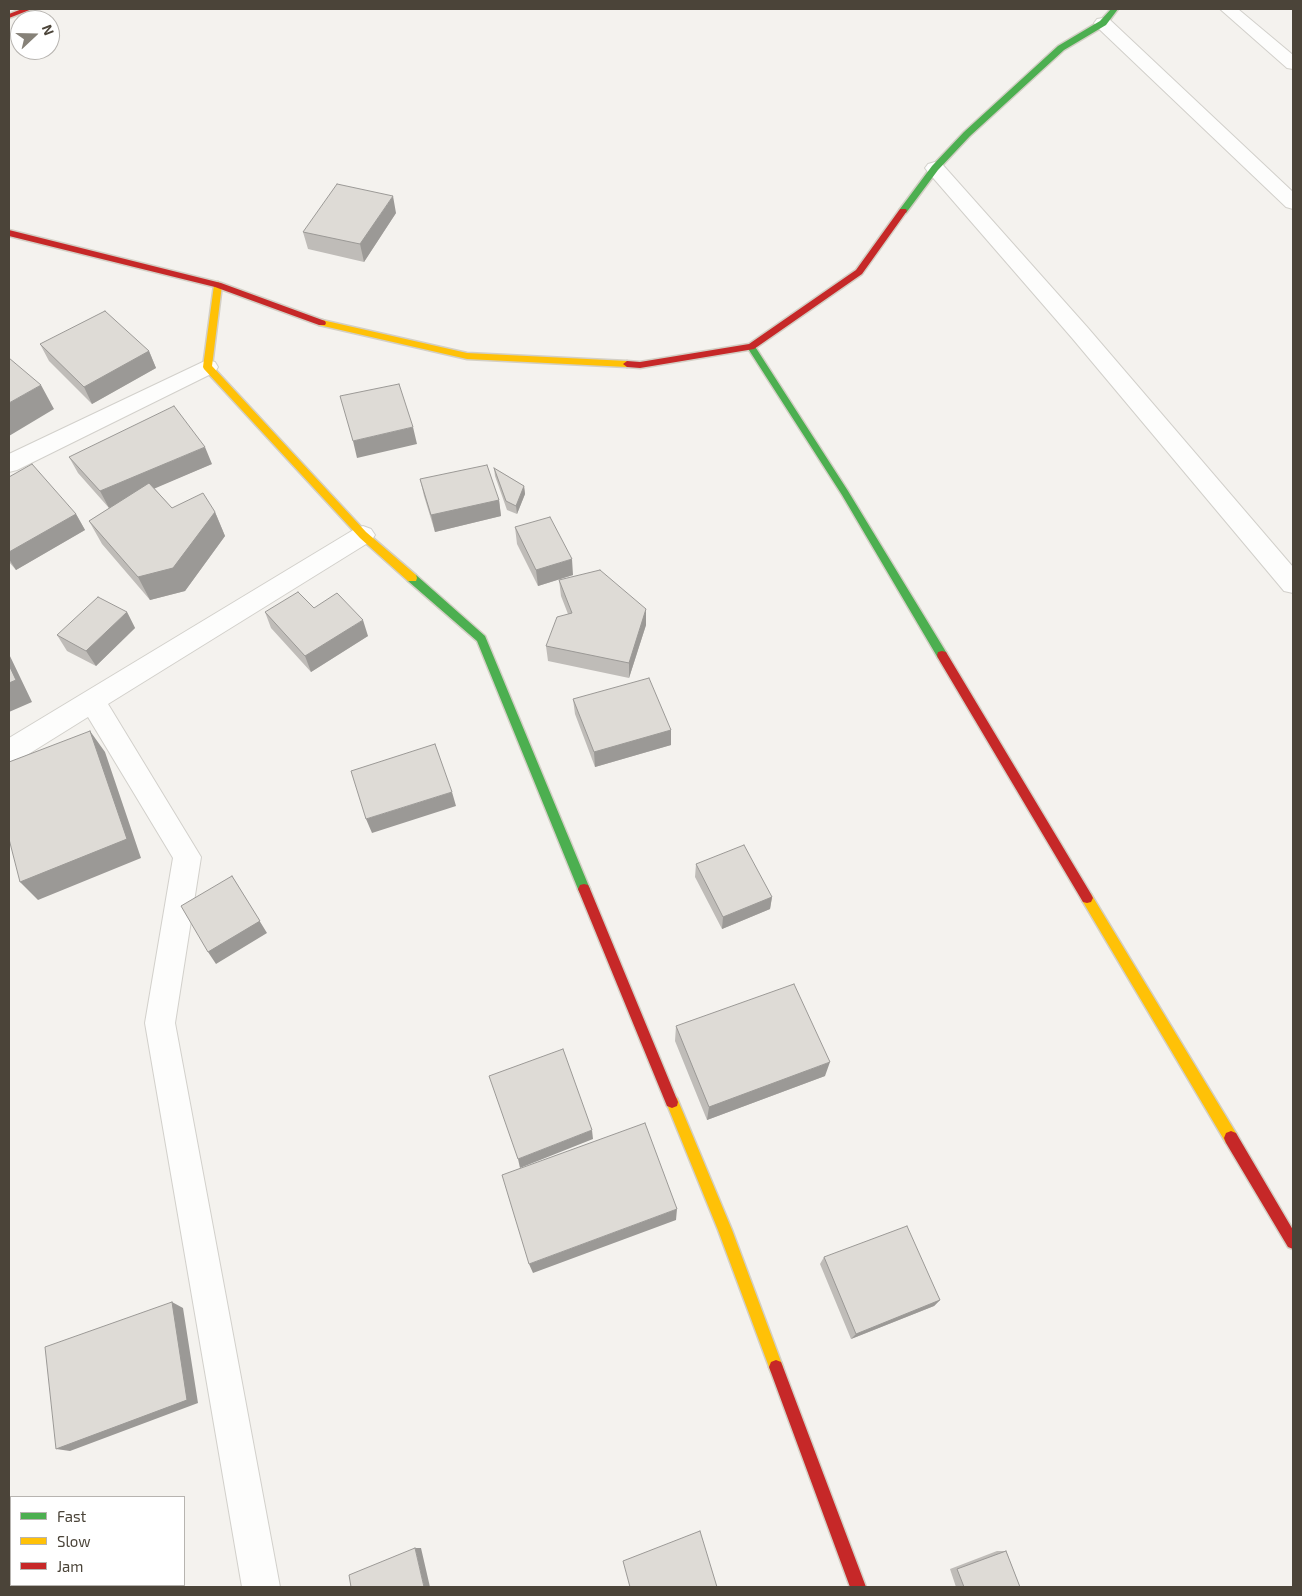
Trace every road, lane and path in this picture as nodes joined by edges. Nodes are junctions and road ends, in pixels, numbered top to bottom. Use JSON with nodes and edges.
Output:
{"nodes":[{"id":1,"x":28,"y":9,"type":"edge"},
{"id":2,"x":1228,"y":9,"type":"edge"},
{"id":3,"x":9,"y":16,"type":"edge"},
{"id":4,"x":1109,"y":16,"type":"edge"},
{"id":5,"x":1293,"y":64,"type":"edge"},
{"id":6,"x":935,"y":168,"type":"junction"},
{"id":7,"x":1293,"y":203,"type":"edge"},
{"id":8,"x":9,"y":233,"type":"edge"},
{"id":9,"x":218,"y":285,"type":"junction"},
{"id":10,"x":751,"y":347,"type":"junction"},
{"id":11,"x":206,"y":367,"type":"junction"},
{"id":12,"x":9,"y":464,"type":"edge"},
{"id":13,"x":363,"y":535,"type":"junction"},
{"id":14,"x":1293,"y":584,"type":"edge"},
{"id":15,"x":93,"y":702,"type":"junction"},
{"id":16,"x":9,"y":752,"type":"edge"},
{"id":17,"x":1293,"y":1242,"type":"edge"},
{"id":18,"x":261,"y":1587,"type":"edge"},
{"id":19,"x":858,"y":1587,"type":"edge"}],
"edges":[{"from":1,"to":3,"type":"street"},
{"from":2,"to":5,"type":"street"},
{"from":4,"to":6,"type":"street"},
{"from":4,"to":7,"type":"street"},
{"from":6,"to":10,"type":"street"},
{"from":6,"to":14,"type":"street"},
{"from":8,"to":9,"type":"street"},
{"from":9,"to":10,"type":"street"},
{"from":9,"to":11,"type":"street"},
{"from":10,"to":17,"type":"street"},
{"from":11,"to":12,"type":"street"},
{"from":11,"to":13,"type":"street"},
{"from":13,"to":15,"type":"street"},
{"from":13,"to":19,"type":"street"},
{"from":15,"to":16,"type":"street"},
{"from":15,"to":18,"type":"street"}]}
